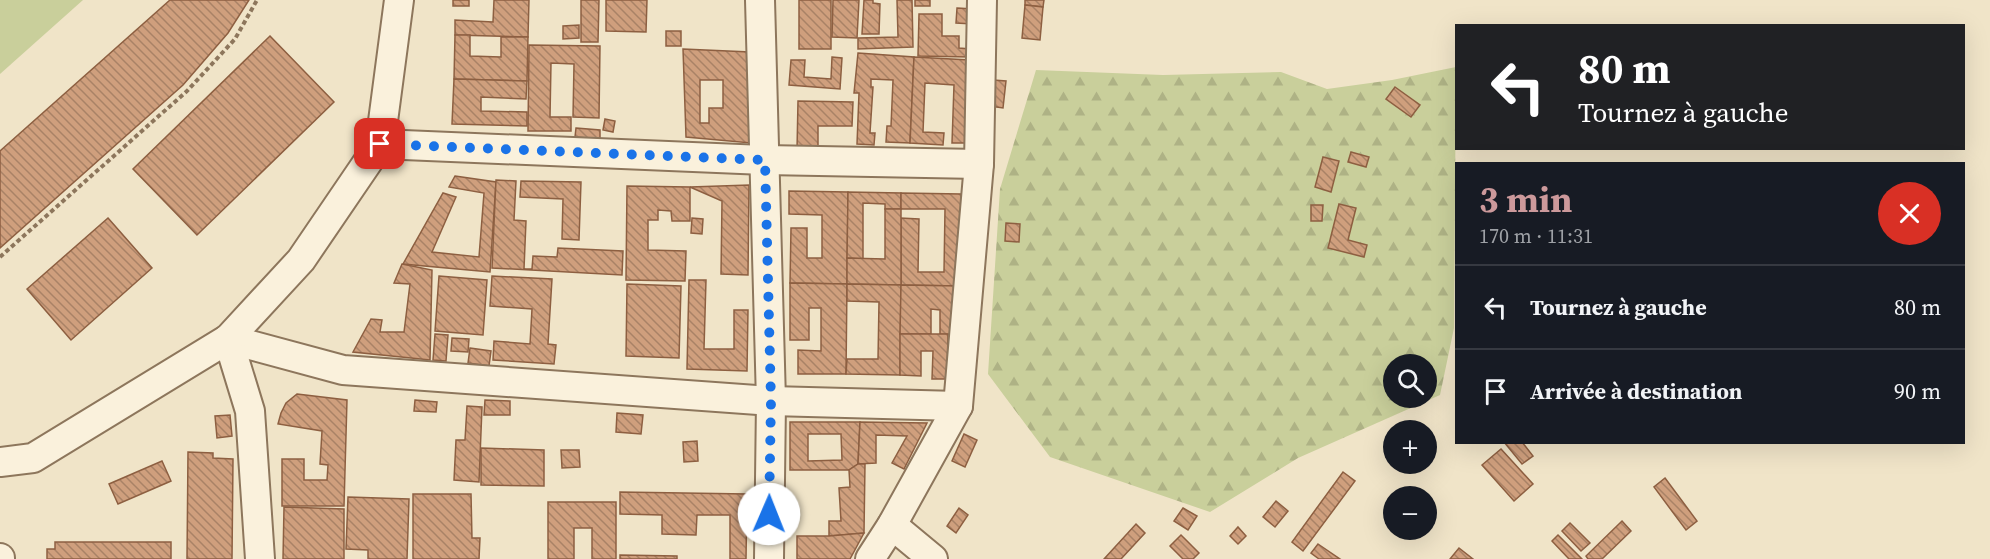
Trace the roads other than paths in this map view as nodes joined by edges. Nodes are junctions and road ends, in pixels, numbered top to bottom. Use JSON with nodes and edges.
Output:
{"nodes":[{"id":1,"x":399,"y":0,"type":"edge"},
{"id":2,"x":760,"y":0,"type":"edge"},
{"id":3,"x":982,"y":0,"type":"edge"},
{"id":4,"x":380,"y":144,"type":"junction"},
{"id":5,"x":765,"y":160,"type":"junction"},
{"id":6,"x":979,"y":164,"type":"junction"},
{"id":7,"x":228,"y":339,"type":"junction"},
{"id":8,"x":771,"y":401,"type":"junction"},
{"id":9,"x":958,"y":406,"type":"junction"},
{"id":10,"x":0,"y":462,"type":"edge"},
{"id":11,"x":892,"y":525,"type":"junction"},
{"id":12,"x":260,"y":559,"type":"edge"},
{"id":13,"x":769,"y":559,"type":"edge"},
{"id":14,"x":870,"y":559,"type":"edge"},
{"id":15,"x":933,"y":559,"type":"edge"}],
"edges":[{"from":1,"to":4,"type":"street"},
{"from":2,"to":5,"type":"street"},
{"from":3,"to":6,"type":"street"},
{"from":4,"to":5,"type":"street"},
{"from":4,"to":7,"type":"street"},
{"from":5,"to":6,"type":"street"},
{"from":5,"to":8,"type":"street"},
{"from":6,"to":9,"type":"street"},
{"from":7,"to":8,"type":"street"},
{"from":7,"to":10,"type":"street"},
{"from":7,"to":12,"type":"street"},
{"from":8,"to":9,"type":"street"},
{"from":8,"to":13,"type":"street"},
{"from":9,"to":11,"type":"street"},
{"from":11,"to":14,"type":"street"},
{"from":11,"to":15,"type":"street"}]}
